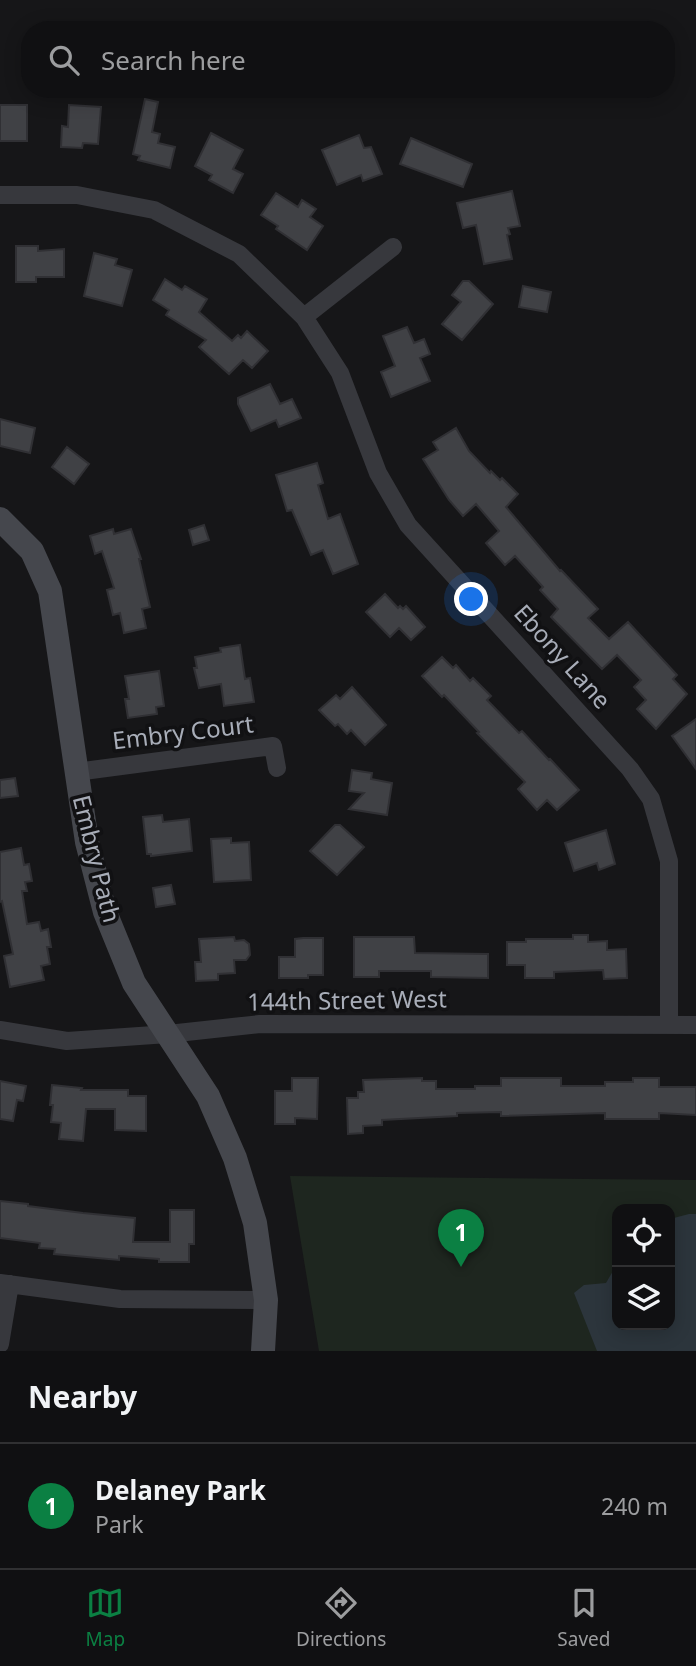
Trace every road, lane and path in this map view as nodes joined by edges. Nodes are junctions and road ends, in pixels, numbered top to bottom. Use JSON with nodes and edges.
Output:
{"nodes":[{"id":1,"x":0,"y":195,"type":"edge"},
{"id":2,"x":393,"y":247,"type":"dead end"},
{"id":3,"x":304,"y":317,"type":"junction"},
{"id":4,"x":0,"y":519,"type":"edge"},
{"id":5,"x":277,"y":768,"type":"dead end"},
{"id":6,"x":76,"y":772,"type":"junction"},
{"id":7,"x":669,"y":1024,"type":"junction"},
{"id":8,"x":696,"y":1024,"type":"edge"},
{"id":9,"x":0,"y":1030,"type":"edge"},
{"id":10,"x":168,"y":1034,"type":"junction"},
{"id":11,"x":5,"y":1284,"type":"edge"},
{"id":12,"x":266,"y":1300,"type":"junction"},
{"id":13,"x":0,"y":1344,"type":"edge"},
{"id":14,"x":263,"y":1351,"type":"edge"}],
"edges":[{"from":1,"to":3,"type":"street","name":"Ebony Lane"},
{"from":2,"to":3,"type":"street"},
{"from":3,"to":7,"type":"street","name":"Ebony Lane"},
{"from":4,"to":6,"type":"street","name":"Embry Path"},
{"from":5,"to":6,"type":"street","name":"Embry Court"},
{"from":6,"to":10,"type":"street","name":"Embry Path"},
{"from":7,"to":8,"type":"street","name":"144th Street West"},
{"from":7,"to":10,"type":"street","name":"144th Street West"},
{"from":9,"to":10,"type":"street","name":"144th Street West"},
{"from":10,"to":12,"type":"street","name":"Embry Path"},
{"from":11,"to":12,"type":"street"},
{"from":11,"to":13,"type":"street"},
{"from":12,"to":14,"type":"street","name":"Embry Path"}]}
